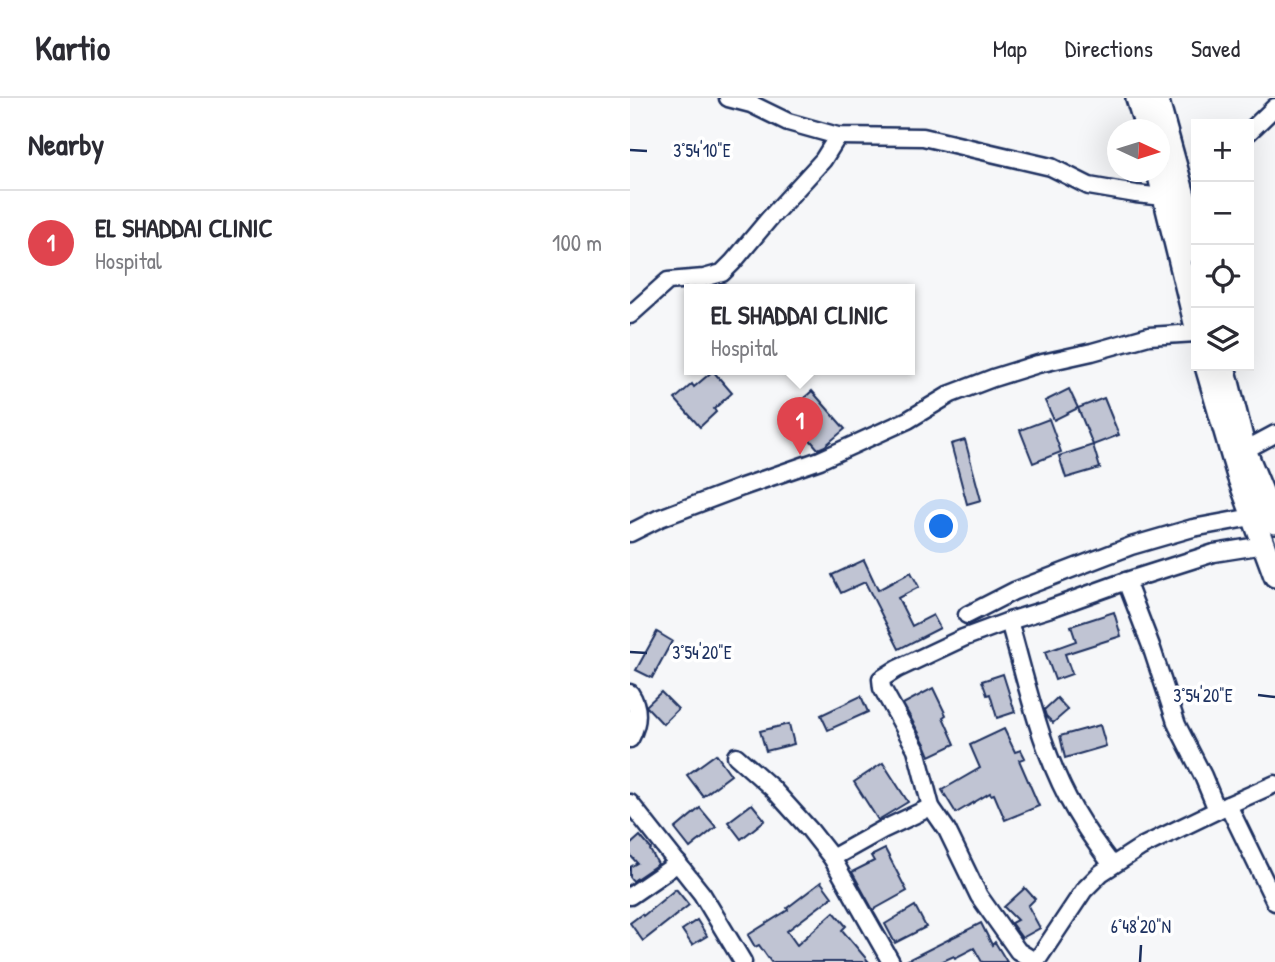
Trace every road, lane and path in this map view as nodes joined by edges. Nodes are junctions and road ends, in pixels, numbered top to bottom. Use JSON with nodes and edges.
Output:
{"nodes":[{"id":1,"x":728,"y":98,"type":"edge"},
{"id":2,"x":1137,"y":98,"type":"edge"},
{"id":3,"x":1157,"y":98,"type":"edge"},
{"id":4,"x":751,"y":101,"type":"edge"},
{"id":5,"x":1275,"y":107,"type":"edge"},
{"id":6,"x":1144,"y":119,"type":"edge"},
{"id":7,"x":1254,"y":127,"type":"edge"},
{"id":8,"x":838,"y":136,"type":"junction"},
{"id":9,"x":1169,"y":182,"type":"edge"},
{"id":10,"x":1182,"y":194,"type":"edge"},
{"id":11,"x":1194,"y":245,"type":"edge"},
{"id":12,"x":1194,"y":308,"type":"edge"},
{"id":13,"x":630,"y":315,"type":"edge"},
{"id":14,"x":1191,"y":333,"type":"edge"},
{"id":15,"x":1207,"y":371,"type":"edge"},
{"id":16,"x":1225,"y":371,"type":"edge"},
{"id":17,"x":1275,"y":433,"type":"edge"},
{"id":18,"x":1245,"y":450,"type":"junction"},
{"id":19,"x":1252,"y":517,"type":"junction"},
{"id":20,"x":1275,"y":523,"type":"edge"},
{"id":21,"x":633,"y":526,"type":"edge"},
{"id":22,"x":1264,"y":545,"type":"junction"},
{"id":23,"x":1275,"y":576,"type":"edge"},
{"id":24,"x":1126,"y":581,"type":"junction"},
{"id":25,"x":967,"y":615,"type":"dead end"},
{"id":26,"x":1009,"y":621,"type":"junction"},
{"id":27,"x":630,"y":693,"type":"edge"},
{"id":28,"x":630,"y":739,"type":"edge"},
{"id":29,"x":736,"y":756,"type":"dead end"},
{"id":30,"x":1275,"y":783,"type":"edge"},
{"id":31,"x":630,"y":803,"type":"edge"},
{"id":32,"x":931,"y":807,"type":"junction"},
{"id":33,"x":1222,"y":807,"type":"junction"},
{"id":34,"x":832,"y":858,"type":"junction"},
{"id":35,"x":678,"y":863,"type":"junction"},
{"id":36,"x":1112,"y":865,"type":"junction"},
{"id":37,"x":630,"y":895,"type":"edge"},
{"id":38,"x":1275,"y":902,"type":"edge"},
{"id":39,"x":743,"y":962,"type":"edge"},
{"id":40,"x":891,"y":962,"type":"edge"},
{"id":41,"x":1036,"y":962,"type":"edge"}],
"edges":[{"from":1,"to":4,"type":"street"},
{"from":2,"to":6,"type":"main road"},
{"from":3,"to":10,"type":"main road"},
{"from":4,"to":8,"type":"street"},
{"from":5,"to":7,"type":"street"},
{"from":8,"to":10,"type":"street"},
{"from":8,"to":13,"type":"street"},
{"from":9,"to":10,"type":"main road"},
{"from":10,"to":11,"type":"main road"},
{"from":10,"to":12,"type":"main road"},
{"from":14,"to":21,"type":"street"},
{"from":15,"to":19,"type":"main road"},
{"from":16,"to":18,"type":"main road"},
{"from":17,"to":18,"type":"street"},
{"from":18,"to":20,"type":"main road"},
{"from":19,"to":22,"type":"main road"},
{"from":19,"to":25,"type":"street"},
{"from":22,"to":23,"type":"main road"},
{"from":22,"to":24,"type":"street"},
{"from":24,"to":26,"type":"street"},
{"from":24,"to":33,"type":"street"},
{"from":26,"to":32,"type":"street"},
{"from":26,"to":36,"type":"street"},
{"from":27,"to":28,"type":"street"},
{"from":29,"to":34,"type":"street"},
{"from":30,"to":33,"type":"street"},
{"from":31,"to":35,"type":"street"},
{"from":32,"to":34,"type":"street"},
{"from":32,"to":41,"type":"street"},
{"from":33,"to":36,"type":"street"},
{"from":33,"to":38,"type":"street"},
{"from":34,"to":40,"type":"street"},
{"from":35,"to":37,"type":"street"},
{"from":35,"to":39,"type":"street"},
{"from":36,"to":41,"type":"street"}]}
